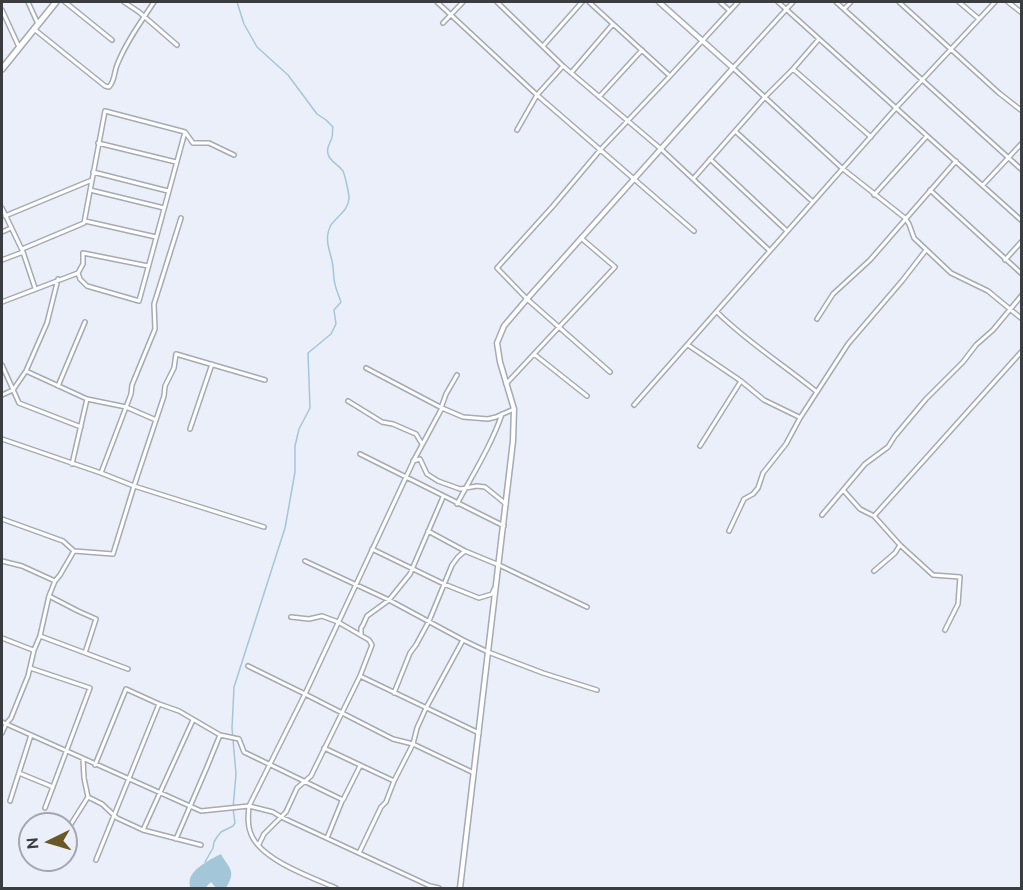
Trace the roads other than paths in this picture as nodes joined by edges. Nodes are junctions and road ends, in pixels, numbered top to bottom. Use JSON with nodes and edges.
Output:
{"nodes":[{"id":1,"x":27,"y":2,"type":"edge"},
{"id":2,"x":56,"y":2,"type":"edge"},
{"id":3,"x":65,"y":2,"type":"edge"},
{"id":4,"x":124,"y":2,"type":"edge"},
{"id":5,"x":154,"y":2,"type":"edge"},
{"id":6,"x":437,"y":2,"type":"edge"},
{"id":7,"x":463,"y":2,"type":"edge"},
{"id":8,"x":497,"y":2,"type":"edge"},
{"id":9,"x":582,"y":2,"type":"edge"},
{"id":10,"x":589,"y":2,"type":"edge"},
{"id":11,"x":659,"y":2,"type":"edge"},
{"id":12,"x":720,"y":2,"type":"edge"},
{"id":13,"x":738,"y":2,"type":"edge"},
{"id":14,"x":778,"y":2,"type":"edge"},
{"id":15,"x":793,"y":2,"type":"edge"},
{"id":16,"x":836,"y":2,"type":"edge"},
{"id":17,"x":851,"y":2,"type":"edge"},
{"id":18,"x":899,"y":2,"type":"edge"},
{"id":19,"x":959,"y":2,"type":"edge"},
{"id":20,"x":994,"y":2,"type":"edge"},
{"id":21,"x":1008,"y":2,"type":"edge"},
{"id":22,"x":786,"y":9,"type":"junction"},
{"id":23,"x":844,"y":9,"type":"junction"},
{"id":24,"x":2,"y":10,"type":"edge"},
{"id":25,"x":730,"y":11,"type":"junction"},
{"id":26,"x":451,"y":14,"type":"junction"},
{"id":27,"x":1022,"y":14,"type":"edge"},
{"id":28,"x":144,"y":18,"type":"junction"},
{"id":29,"x":979,"y":19,"type":"junction"},
{"id":30,"x":443,"y":22,"type":"dead end"},
{"id":31,"x":613,"y":24,"type":"junction"},
{"id":32,"x":36,"y":27,"type":"junction"},
{"id":33,"x":819,"y":39,"type":"junction"},
{"id":34,"x":112,"y":40,"type":"dead end"},
{"id":35,"x":703,"y":40,"type":"junction"},
{"id":36,"x":177,"y":45,"type":"dead end"},
{"id":37,"x":543,"y":46,"type":"junction"},
{"id":38,"x":19,"y":47,"type":"junction"},
{"id":39,"x":952,"y":49,"type":"junction"},
{"id":40,"x":642,"y":51,"type":"junction"},
{"id":41,"x":563,"y":66,"type":"junction"},
{"id":42,"x":2,"y":68,"type":"edge"},
{"id":43,"x":733,"y":68,"type":"junction"},
{"id":44,"x":793,"y":69,"type":"junction"},
{"id":45,"x":571,"y":73,"type":"junction"},
{"id":46,"x":670,"y":76,"type":"junction"},
{"id":47,"x":923,"y":79,"type":"junction"},
{"id":48,"x":537,"y":95,"type":"junction"},
{"id":49,"x":599,"y":97,"type":"junction"},
{"id":50,"x":765,"y":97,"type":"junction"},
{"id":51,"x":896,"y":108,"type":"junction"},
{"id":52,"x":1022,"y":111,"type":"edge"},
{"id":53,"x":627,"y":121,"type":"junction"},
{"id":54,"x":517,"y":130,"type":"dead end"},
{"id":55,"x":735,"y":131,"type":"junction"},
{"id":56,"x":185,"y":132,"type":"junction"},
{"id":57,"x":927,"y":136,"type":"junction"},
{"id":58,"x":871,"y":137,"type":"junction"},
{"id":59,"x":98,"y":143,"type":"junction"},
{"id":60,"x":1022,"y":143,"type":"edge"},
{"id":61,"x":661,"y":148,"type":"junction"},
{"id":62,"x":601,"y":149,"type":"junction"},
{"id":63,"x":234,"y":155,"type":"dead end"},
{"id":64,"x":1008,"y":156,"type":"junction"},
{"id":65,"x":710,"y":159,"type":"junction"},
{"id":66,"x":956,"y":161,"type":"junction"},
{"id":67,"x":176,"y":162,"type":"junction"},
{"id":68,"x":843,"y":169,"type":"junction"},
{"id":69,"x":1022,"y":170,"type":"edge"},
{"id":70,"x":93,"y":172,"type":"junction"},
{"id":71,"x":634,"y":179,"type":"junction"},
{"id":72,"x":693,"y":179,"type":"junction"},
{"id":73,"x":92,"y":180,"type":"junction"},
{"id":74,"x":983,"y":185,"type":"junction"},
{"id":75,"x":90,"y":190,"type":"junction"},
{"id":76,"x":930,"y":190,"type":"junction"},
{"id":77,"x":168,"y":191,"type":"junction"},
{"id":78,"x":874,"y":195,"type":"junction"},
{"id":79,"x":813,"y":202,"type":"junction"},
{"id":80,"x":2,"y":208,"type":"edge"},
{"id":81,"x":164,"y":208,"type":"junction"},
{"id":82,"x":5,"y":216,"type":"junction"},
{"id":83,"x":181,"y":218,"type":"dead end"},
{"id":84,"x":905,"y":218,"type":"junction"},
{"id":85,"x":84,"y":221,"type":"junction"},
{"id":86,"x":1022,"y":221,"type":"edge"},
{"id":87,"x":11,"y":228,"type":"junction"},
{"id":88,"x":694,"y":231,"type":"dead end"},
{"id":89,"x":787,"y":231,"type":"junction"},
{"id":90,"x":2,"y":232,"type":"edge"},
{"id":91,"x":156,"y":237,"type":"junction"},
{"id":92,"x":581,"y":238,"type":"junction"},
{"id":93,"x":1022,"y":241,"type":"edge"},
{"id":94,"x":22,"y":250,"type":"junction"},
{"id":95,"x":927,"y":250,"type":"junction"},
{"id":96,"x":770,"y":252,"type":"junction"},
{"id":97,"x":2,"y":260,"type":"edge"},
{"id":98,"x":1005,"y":260,"type":"junction"},
{"id":99,"x":148,"y":266,"type":"junction"},
{"id":100,"x":78,"y":273,"type":"junction"},
{"id":101,"x":1022,"y":274,"type":"edge"},
{"id":102,"x":58,"y":279,"type":"junction"},
{"id":103,"x":35,"y":288,"type":"junction"},
{"id":104,"x":1022,"y":295,"type":"edge"},
{"id":105,"x":527,"y":298,"type":"junction"},
{"id":106,"x":2,"y":302,"type":"edge"},
{"id":107,"x":1009,"y":309,"type":"junction"},
{"id":108,"x":717,"y":312,"type":"junction"},
{"id":109,"x":817,"y":319,"type":"dead end"},
{"id":110,"x":1022,"y":319,"type":"edge"},
{"id":111,"x":85,"y":322,"type":"dead end"},
{"id":112,"x":559,"y":327,"type":"junction"},
{"id":113,"x":688,"y":345,"type":"junction"},
{"id":114,"x":1022,"y":351,"type":"edge"},
{"id":115,"x":534,"y":354,"type":"junction"},
{"id":116,"x":212,"y":364,"type":"junction"},
{"id":117,"x":2,"y":365,"type":"edge"},
{"id":118,"x":366,"y":368,"type":"dead end"},
{"id":119,"x":26,"y":371,"type":"junction"},
{"id":120,"x":610,"y":372,"type":"dead end"},
{"id":121,"x":457,"y":375,"type":"dead end"},
{"id":122,"x":266,"y":380,"type":"dead end"},
{"id":123,"x":741,"y":381,"type":"junction"},
{"id":124,"x":506,"y":384,"type":"junction"},
{"id":125,"x":58,"y":386,"type":"junction"},
{"id":126,"x":13,"y":390,"type":"junction"},
{"id":127,"x":817,"y":392,"type":"junction"},
{"id":128,"x":2,"y":395,"type":"edge"},
{"id":129,"x":587,"y":396,"type":"dead end"},
{"id":130,"x":87,"y":399,"type":"junction"},
{"id":131,"x":348,"y":401,"type":"dead end"},
{"id":132,"x":634,"y":405,"type":"dead end"},
{"id":133,"x":126,"y":407,"type":"junction"},
{"id":134,"x":442,"y":408,"type":"junction"},
{"id":135,"x":514,"y":409,"type":"junction"},
{"id":136,"x":502,"y":414,"type":"junction"},
{"id":137,"x":800,"y":418,"type":"junction"},
{"id":138,"x":156,"y":420,"type":"junction"},
{"id":139,"x":81,"y":427,"type":"junction"},
{"id":140,"x":190,"y":429,"type":"dead end"},
{"id":141,"x":2,"y":439,"type":"edge"},
{"id":142,"x":422,"y":444,"type":"junction"},
{"id":143,"x":700,"y":446,"type":"dead end"},
{"id":144,"x":360,"y":454,"type":"dead end"},
{"id":145,"x":413,"y":461,"type":"junction"},
{"id":146,"x":72,"y":464,"type":"junction"},
{"id":147,"x":101,"y":473,"type":"junction"},
{"id":148,"x":406,"y":477,"type":"junction"},
{"id":149,"x":134,"y":486,"type":"junction"},
{"id":150,"x":466,"y":488,"type":"junction"},
{"id":151,"x":844,"y":491,"type":"junction"},
{"id":152,"x":443,"y":497,"type":"junction"},
{"id":153,"x":457,"y":504,"type":"junction"},
{"id":154,"x":506,"y":504,"type":"junction"},
{"id":155,"x":822,"y":515,"type":"dead end"},
{"id":156,"x":874,"y":516,"type":"junction"},
{"id":157,"x":2,"y":519,"type":"edge"},
{"id":158,"x":264,"y":526,"type":"dead end"},
{"id":159,"x":504,"y":526,"type":"junction"},
{"id":160,"x":428,"y":531,"type":"junction"},
{"id":161,"x":729,"y":531,"type":"dead end"},
{"id":162,"x":900,"y":545,"type":"junction"},
{"id":163,"x":372,"y":549,"type":"junction"},
{"id":164,"x":74,"y":551,"type":"junction"},
{"id":165,"x":465,"y":551,"type":"junction"},
{"id":166,"x":2,"y":561,"type":"edge"},
{"id":167,"x":306,"y":561,"type":"dead end"},
{"id":168,"x":499,"y":565,"type":"junction"},
{"id":169,"x":412,"y":567,"type":"junction"},
{"id":170,"x":874,"y":571,"type":"dead end"},
{"id":171,"x":55,"y":581,"type":"junction"},
{"id":172,"x":444,"y":584,"type":"junction"},
{"id":173,"x":496,"y":584,"type":"junction"},
{"id":174,"x":356,"y":585,"type":"junction"},
{"id":175,"x":49,"y":596,"type":"junction"},
{"id":176,"x":389,"y":600,"type":"junction"},
{"id":177,"x":587,"y":607,"type":"dead end"},
{"id":178,"x":291,"y":617,"type":"dead end"},
{"id":179,"x":338,"y":621,"type":"junction"},
{"id":180,"x":429,"y":621,"type":"junction"},
{"id":181,"x":945,"y":630,"type":"dead end"},
{"id":182,"x":361,"y":634,"type":"junction"},
{"id":183,"x":39,"y":636,"type":"junction"},
{"id":184,"x":2,"y":638,"type":"edge"},
{"id":185,"x":463,"y":640,"type":"junction"},
{"id":186,"x":34,"y":650,"type":"junction"},
{"id":187,"x":488,"y":652,"type":"junction"},
{"id":188,"x":85,"y":653,"type":"junction"},
{"id":189,"x":248,"y":666,"type":"dead end"},
{"id":190,"x":30,"y":668,"type":"junction"},
{"id":191,"x":128,"y":669,"type":"dead end"},
{"id":192,"x":360,"y":676,"type":"junction"},
{"id":193,"x":597,"y":690,"type":"dead end"},
{"id":194,"x":394,"y":693,"type":"junction"},
{"id":195,"x":305,"y":694,"type":"junction"},
{"id":196,"x":159,"y":704,"type":"junction"},
{"id":197,"x":426,"y":708,"type":"junction"},
{"id":198,"x":341,"y":713,"type":"junction"},
{"id":199,"x":193,"y":719,"type":"junction"},
{"id":200,"x":4,"y":723,"type":"edge"},
{"id":201,"x":2,"y":733,"type":"edge"},
{"id":202,"x":479,"y":733,"type":"junction"},
{"id":203,"x":31,"y":735,"type":"junction"},
{"id":204,"x":220,"y":735,"type":"junction"},
{"id":205,"x":413,"y":744,"type":"junction"},
{"id":206,"x":324,"y":748,"type":"junction"},
{"id":207,"x":66,"y":751,"type":"junction"},
{"id":208,"x":83,"y":759,"type":"junction"},
{"id":209,"x":95,"y":765,"type":"junction"},
{"id":210,"x":270,"y":766,"type":"junction"},
{"id":211,"x":360,"y":766,"type":"junction"},
{"id":212,"x":19,"y":773,"type":"junction"},
{"id":213,"x":474,"y":773,"type":"junction"},
{"id":214,"x":128,"y":779,"type":"junction"},
{"id":215,"x":394,"y":781,"type":"junction"},
{"id":216,"x":305,"y":782,"type":"junction"},
{"id":217,"x":53,"y":787,"type":"junction"},
{"id":218,"x":159,"y":792,"type":"junction"},
{"id":219,"x":88,"y":797,"type":"junction"},
{"id":220,"x":342,"y":800,"type":"junction"},
{"id":221,"x":10,"y":801,"type":"dead end"},
{"id":222,"x":191,"y":806,"type":"junction"},
{"id":223,"x":249,"y":806,"type":"junction"},
{"id":224,"x":45,"y":808,"type":"dead end"},
{"id":225,"x":78,"y":813,"type":"edge"},
{"id":226,"x":114,"y":815,"type":"junction"},
{"id":227,"x":280,"y":817,"type":"junction"},
{"id":228,"x":143,"y":830,"type":"junction"},
{"id":229,"x":176,"y":838,"type":"junction"},
{"id":230,"x":327,"y":838,"type":"junction"},
{"id":231,"x":201,"y":845,"type":"dead end"},
{"id":232,"x":258,"y":845,"type":"junction"},
{"id":233,"x":359,"y":853,"type":"junction"},
{"id":234,"x":96,"y":860,"type":"dead end"},
{"id":235,"x":336,"y":888,"type":"edge"},
{"id":236,"x":439,"y":888,"type":"edge"},
{"id":237,"x":460,"y":888,"type":"edge"}],
"edges":[{"from":1,"to":32,"type":"street"},
{"from":2,"to":32,"type":"main road"},
{"from":3,"to":34,"type":"street"},
{"from":4,"to":28,"type":"street"},
{"from":5,"to":28,"type":"street"},
{"from":6,"to":26,"type":"street"},
{"from":7,"to":26,"type":"street"},
{"from":8,"to":37,"type":"street"},
{"from":9,"to":37,"type":"street"},
{"from":10,"to":31,"type":"street"},
{"from":11,"to":35,"type":"street"},
{"from":12,"to":25,"type":"street"},
{"from":13,"to":25,"type":"street"},
{"from":14,"to":22,"type":"street"},
{"from":15,"to":22,"type":"street"},
{"from":16,"to":23,"type":"street"},
{"from":17,"to":23,"type":"street"},
{"from":18,"to":39,"type":"street"},
{"from":19,"to":29,"type":"street"},
{"from":20,"to":29,"type":"street"},
{"from":21,"to":27,"type":"street"},
{"from":22,"to":33,"type":"street"},
{"from":22,"to":43,"type":"street"},
{"from":23,"to":47,"type":"street"},
{"from":24,"to":38,"type":"street"},
{"from":25,"to":35,"type":"street"},
{"from":26,"to":30,"type":"street"},
{"from":26,"to":48,"type":"street"},
{"from":28,"to":32,"type":"street"},
{"from":28,"to":36,"type":"street"},
{"from":29,"to":39,"type":"street"},
{"from":31,"to":40,"type":"street"},
{"from":31,"to":45,"type":"street"},
{"from":32,"to":38,"type":"main road"},
{"from":33,"to":44,"type":"street"},
{"from":33,"to":51,"type":"street"},
{"from":35,"to":43,"type":"street"},
{"from":35,"to":46,"type":"street"},
{"from":37,"to":41,"type":"street"},
{"from":38,"to":42,"type":"main road"},
{"from":39,"to":47,"type":"street"},
{"from":39,"to":52,"type":"street"},
{"from":40,"to":46,"type":"street"},
{"from":40,"to":49,"type":"street"},
{"from":41,"to":45,"type":"street"},
{"from":41,"to":48,"type":"street"},
{"from":43,"to":50,"type":"street"},
{"from":43,"to":61,"type":"street"},
{"from":44,"to":50,"type":"street"},
{"from":44,"to":58,"type":"street"},
{"from":45,"to":49,"type":"street"},
{"from":46,"to":53,"type":"street"},
{"from":47,"to":51,"type":"street"},
{"from":47,"to":64,"type":"street"},
{"from":48,"to":54,"type":"street"},
{"from":48,"to":62,"type":"street"},
{"from":49,"to":53,"type":"street"},
{"from":50,"to":55,"type":"street"},
{"from":50,"to":68,"type":"street"},
{"from":51,"to":57,"type":"street"},
{"from":51,"to":58,"type":"street"},
{"from":53,"to":61,"type":"street"},
{"from":53,"to":62,"type":"street"},
{"from":55,"to":65,"type":"street"},
{"from":55,"to":79,"type":"street"},
{"from":56,"to":59,"type":"street"},
{"from":56,"to":63,"type":"street"},
{"from":56,"to":67,"type":"street"},
{"from":57,"to":66,"type":"street"},
{"from":57,"to":78,"type":"street"},
{"from":58,"to":68,"type":"street"},
{"from":59,"to":67,"type":"street"},
{"from":59,"to":70,"type":"street"},
{"from":60,"to":64,"type":"street"},
{"from":61,"to":71,"type":"street"},
{"from":61,"to":72,"type":"street"},
{"from":62,"to":71,"type":"street"},
{"from":62,"to":105,"type":"street"},
{"from":64,"to":69,"type":"street"},
{"from":64,"to":74,"type":"street"},
{"from":65,"to":72,"type":"street"},
{"from":65,"to":89,"type":"street"},
{"from":66,"to":74,"type":"street"},
{"from":66,"to":76,"type":"street"},
{"from":67,"to":77,"type":"street"},
{"from":68,"to":78,"type":"street"},
{"from":68,"to":79,"type":"street"},
{"from":70,"to":73,"type":"street"},
{"from":70,"to":77,"type":"street"},
{"from":71,"to":88,"type":"street"},
{"from":71,"to":92,"type":"street"},
{"from":72,"to":96,"type":"street"},
{"from":73,"to":75,"type":"street"},
{"from":73,"to":82,"type":"street"},
{"from":74,"to":86,"type":"street"},
{"from":75,"to":81,"type":"street"},
{"from":75,"to":85,"type":"street"},
{"from":76,"to":84,"type":"street"},
{"from":76,"to":98,"type":"street"},
{"from":77,"to":81,"type":"street"},
{"from":78,"to":84,"type":"street"},
{"from":79,"to":89,"type":"street"},
{"from":80,"to":82,"type":"street"},
{"from":81,"to":91,"type":"street"},
{"from":82,"to":87,"type":"street"},
{"from":83,"to":133,"type":"street"},
{"from":84,"to":95,"type":"street"},
{"from":84,"to":109,"type":"street"},
{"from":85,"to":91,"type":"street"},
{"from":85,"to":94,"type":"street"},
{"from":87,"to":90,"type":"street"},
{"from":87,"to":94,"type":"street"},
{"from":89,"to":96,"type":"street"},
{"from":91,"to":99,"type":"street"},
{"from":92,"to":105,"type":"street"},
{"from":92,"to":112,"type":"street"},
{"from":93,"to":98,"type":"street"},
{"from":94,"to":97,"type":"street"},
{"from":94,"to":103,"type":"street"},
{"from":95,"to":107,"type":"street"},
{"from":95,"to":127,"type":"street"},
{"from":96,"to":108,"type":"street"},
{"from":98,"to":101,"type":"street"},
{"from":99,"to":100,"type":"street"},
{"from":99,"to":100,"type":"street"},
{"from":100,"to":102,"type":"street"},
{"from":102,"to":103,"type":"street"},
{"from":102,"to":119,"type":"street"},
{"from":103,"to":106,"type":"street"},
{"from":104,"to":107,"type":"street"},
{"from":105,"to":112,"type":"street"},
{"from":105,"to":124,"type":"street"},
{"from":107,"to":110,"type":"street"},
{"from":107,"to":151,"type":"street"},
{"from":108,"to":113,"type":"street"},
{"from":108,"to":127,"type":"street"},
{"from":111,"to":125,"type":"street"},
{"from":112,"to":115,"type":"street"},
{"from":112,"to":120,"type":"street"},
{"from":113,"to":123,"type":"street"},
{"from":113,"to":132,"type":"street"},
{"from":114,"to":156,"type":"street"},
{"from":115,"to":124,"type":"street"},
{"from":115,"to":129,"type":"street"},
{"from":116,"to":122,"type":"street"},
{"from":116,"to":138,"type":"street"},
{"from":116,"to":140,"type":"street"},
{"from":117,"to":126,"type":"street"},
{"from":118,"to":134,"type":"street"},
{"from":119,"to":125,"type":"street"},
{"from":119,"to":126,"type":"street"},
{"from":121,"to":134,"type":"street"},
{"from":123,"to":137,"type":"street"},
{"from":123,"to":143,"type":"street"},
{"from":124,"to":135,"type":"street"},
{"from":125,"to":130,"type":"street"},
{"from":126,"to":128,"type":"street"},
{"from":126,"to":139,"type":"street"},
{"from":127,"to":137,"type":"street"},
{"from":130,"to":133,"type":"street"},
{"from":130,"to":139,"type":"street"},
{"from":131,"to":142,"type":"street"},
{"from":133,"to":138,"type":"street"},
{"from":133,"to":147,"type":"street"},
{"from":134,"to":136,"type":"street"},
{"from":134,"to":142,"type":"street"},
{"from":135,"to":136,"type":"street"},
{"from":135,"to":154,"type":"street"},
{"from":136,"to":150,"type":"street"},
{"from":137,"to":161,"type":"street"},
{"from":138,"to":149,"type":"street"},
{"from":139,"to":146,"type":"street"},
{"from":141,"to":146,"type":"street"},
{"from":142,"to":145,"type":"street"},
{"from":144,"to":148,"type":"street"},
{"from":145,"to":148,"type":"street"},
{"from":145,"to":150,"type":"street"},
{"from":146,"to":147,"type":"street"},
{"from":147,"to":149,"type":"street"},
{"from":148,"to":152,"type":"street"},
{"from":148,"to":163,"type":"street"},
{"from":149,"to":158,"type":"street"},
{"from":149,"to":164,"type":"street"},
{"from":150,"to":153,"type":"street"},
{"from":150,"to":154,"type":"street"},
{"from":151,"to":155,"type":"street"},
{"from":151,"to":156,"type":"street"},
{"from":152,"to":153,"type":"street"},
{"from":152,"to":160,"type":"street"},
{"from":153,"to":159,"type":"street"},
{"from":154,"to":159,"type":"street"},
{"from":156,"to":162,"type":"street"},
{"from":157,"to":164,"type":"street"},
{"from":159,"to":168,"type":"street"},
{"from":160,"to":165,"type":"street"},
{"from":160,"to":169,"type":"street"},
{"from":162,"to":170,"type":"street"},
{"from":162,"to":181,"type":"street"},
{"from":163,"to":169,"type":"street"},
{"from":163,"to":174,"type":"street"},
{"from":164,"to":171,"type":"street"},
{"from":165,"to":168,"type":"street"},
{"from":165,"to":172,"type":"street"},
{"from":166,"to":171,"type":"street"},
{"from":167,"to":174,"type":"street"},
{"from":168,"to":173,"type":"street"},
{"from":168,"to":177,"type":"street"},
{"from":169,"to":172,"type":"street"},
{"from":169,"to":176,"type":"street"},
{"from":171,"to":175,"type":"street"},
{"from":172,"to":173,"type":"street"},
{"from":172,"to":180,"type":"street"},
{"from":173,"to":187,"type":"street"},
{"from":174,"to":176,"type":"street"},
{"from":174,"to":179,"type":"street"},
{"from":175,"to":183,"type":"street"},
{"from":175,"to":188,"type":"street"},
{"from":176,"to":180,"type":"street"},
{"from":176,"to":182,"type":"street"},
{"from":178,"to":179,"type":"street"},
{"from":179,"to":182,"type":"street"},
{"from":179,"to":195,"type":"street"},
{"from":180,"to":185,"type":"street"},
{"from":180,"to":194,"type":"street"},
{"from":182,"to":192,"type":"street"},
{"from":183,"to":186,"type":"street"},
{"from":183,"to":188,"type":"street"},
{"from":184,"to":186,"type":"street"},
{"from":185,"to":187,"type":"street"},
{"from":185,"to":197,"type":"street"},
{"from":186,"to":190,"type":"street"},
{"from":187,"to":193,"type":"street"},
{"from":187,"to":202,"type":"street"},
{"from":188,"to":191,"type":"street"},
{"from":189,"to":195,"type":"street"},
{"from":190,"to":200,"type":"street"},
{"from":190,"to":207,"type":"street"},
{"from":192,"to":194,"type":"street"},
{"from":192,"to":198,"type":"street"},
{"from":194,"to":197,"type":"street"},
{"from":195,"to":198,"type":"street"},
{"from":195,"to":210,"type":"street"},
{"from":196,"to":199,"type":"street"},
{"from":196,"to":209,"type":"street"},
{"from":196,"to":214,"type":"street"},
{"from":197,"to":202,"type":"street"},
{"from":197,"to":205,"type":"street"},
{"from":198,"to":205,"type":"street"},
{"from":198,"to":206,"type":"street"},
{"from":199,"to":204,"type":"street"},
{"from":199,"to":218,"type":"street"},
{"from":200,"to":201,"type":"street"},
{"from":200,"to":203,"type":"street"},
{"from":202,"to":213,"type":"street"},
{"from":203,"to":207,"type":"street"},
{"from":203,"to":212,"type":"street"},
{"from":204,"to":210,"type":"street"},
{"from":204,"to":222,"type":"street"},
{"from":205,"to":213,"type":"street"},
{"from":205,"to":215,"type":"street"},
{"from":206,"to":211,"type":"street"},
{"from":206,"to":216,"type":"street"},
{"from":207,"to":208,"type":"street"},
{"from":207,"to":217,"type":"street"},
{"from":208,"to":209,"type":"street"},
{"from":208,"to":219,"type":"street"},
{"from":209,"to":214,"type":"street"},
{"from":210,"to":216,"type":"street"},
{"from":210,"to":223,"type":"street"},
{"from":211,"to":215,"type":"street"},
{"from":211,"to":220,"type":"street"},
{"from":212,"to":217,"type":"street"},
{"from":212,"to":221,"type":"street"},
{"from":213,"to":237,"type":"street"},
{"from":214,"to":218,"type":"street"},
{"from":214,"to":226,"type":"street"},
{"from":215,"to":233,"type":"street"},
{"from":216,"to":220,"type":"street"},
{"from":216,"to":227,"type":"street"},
{"from":217,"to":224,"type":"street"},
{"from":218,"to":222,"type":"street"},
{"from":218,"to":228,"type":"street"},
{"from":219,"to":225,"type":"street"},
{"from":219,"to":226,"type":"street"},
{"from":220,"to":230,"type":"street"},
{"from":222,"to":223,"type":"street"},
{"from":222,"to":229,"type":"street"},
{"from":223,"to":227,"type":"street"},
{"from":223,"to":232,"type":"street"},
{"from":226,"to":228,"type":"street"},
{"from":226,"to":234,"type":"street"},
{"from":227,"to":230,"type":"street"},
{"from":227,"to":232,"type":"street"},
{"from":228,"to":229,"type":"street"},
{"from":229,"to":231,"type":"street"},
{"from":230,"to":233,"type":"street"},
{"from":232,"to":235,"type":"street"},
{"from":233,"to":236,"type":"street"}]}
